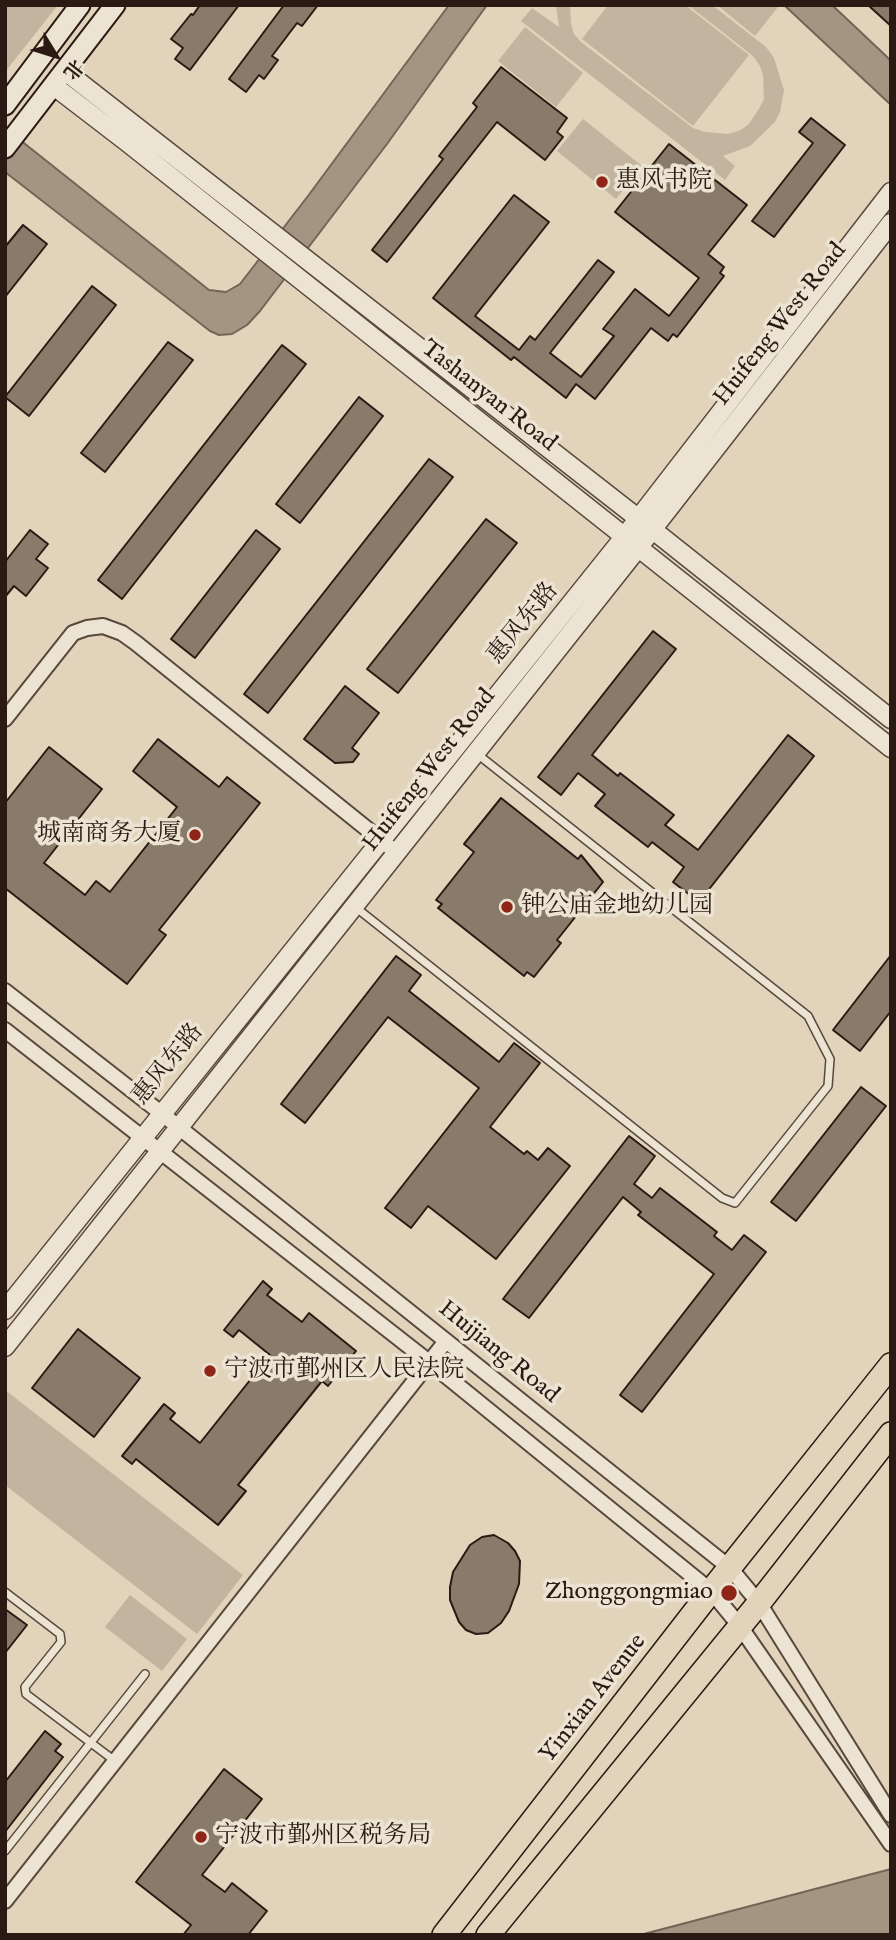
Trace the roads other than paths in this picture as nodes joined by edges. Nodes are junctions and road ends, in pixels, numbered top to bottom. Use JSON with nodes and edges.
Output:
{"nodes":[{"id":1,"x":80,"y":5,"type":"edge"},
{"id":2,"x":116,"y":5,"type":"edge"},
{"id":3,"x":60,"y":79,"type":"junction"},
{"id":4,"x":5,"y":105,"type":"edge"},
{"id":5,"x":5,"y":148,"type":"edge"},
{"id":6,"x":891,"y":192,"type":"edge"},
{"id":7,"x":891,"y":223,"type":"edge"},
{"id":8,"x":645,"y":525,"type":"junction"},
{"id":9,"x":632,"y":542,"type":"junction"},
{"id":10,"x":5,"y":719,"type":"edge"},
{"id":11,"x":891,"y":719,"type":"edge"},
{"id":12,"x":468,"y":748,"type":"junction"},
{"id":13,"x":891,"y":748,"type":"edge"},
{"id":14,"x":382,"y":842,"type":"junction"},
{"id":15,"x":397,"y":853,"type":"junction"},
{"id":16,"x":339,"y":895,"type":"junction"},
{"id":17,"x":354,"y":906,"type":"junction"},
{"id":18,"x":5,"y":991,"type":"edge"},
{"id":19,"x":5,"y":1030,"type":"edge"},
{"id":20,"x":161,"y":1113,"type":"junction"},
{"id":21,"x":178,"y":1127,"type":"junction"},
{"id":22,"x":143,"y":1136,"type":"junction"},
{"id":23,"x":160,"y":1150,"type":"junction"},
{"id":24,"x":5,"y":1310,"type":"edge"},
{"id":25,"x":446,"y":1340,"type":"junction"},
{"id":26,"x":5,"y":1348,"type":"edge"},
{"id":27,"x":429,"y":1362,"type":"junction"},
{"id":28,"x":891,"y":1365,"type":"edge"},
{"id":29,"x":891,"y":1434,"type":"edge"},
{"id":30,"x":730,"y":1568,"type":"junction"},
{"id":31,"x":711,"y":1591,"type":"junction"},
{"id":32,"x":5,"y":1592,"type":"edge"},
{"id":33,"x":759,"y":1603,"type":"junction"},
{"id":34,"x":739,"y":1625,"type":"junction"},
{"id":35,"x":145,"y":1674,"type":"dead end"},
{"id":36,"x":91,"y":1742,"type":"junction"},
{"id":37,"x":115,"y":1761,"type":"junction"},
{"id":38,"x":891,"y":1815,"type":"edge"},
{"id":39,"x":891,"y":1844,"type":"edge"},
{"id":40,"x":5,"y":1851,"type":"edge"},
{"id":41,"x":5,"y":1901,"type":"edge"},
{"id":42,"x":444,"y":1935,"type":"edge"},
{"id":43,"x":488,"y":1935,"type":"edge"}],
"edges":[{"from":1,"to":4,"type":"main road"},
{"from":2,"to":3,"type":"main road"},
{"from":3,"to":5,"type":"main road"},
{"from":3,"to":8,"type":"street","name":"Tashanyan Road"},
{"from":3,"to":9,"type":"street","name":"Tashanyan Road"},
{"from":6,"to":8,"type":"street","name":"惠风东路"},
{"from":7,"to":8,"type":"street","name":"Huifeng West Road"},
{"from":8,"to":9,"type":"street","name":"惠风东路"},
{"from":8,"to":11,"type":"street","name":"Tashanyan Road"},
{"from":9,"to":12,"type":"street","name":"惠风东路"},
{"from":9,"to":13,"type":"street","name":"Tashanyan Road"},
{"from":10,"to":14,"type":"street"},
{"from":12,"to":14,"type":"street","name":"惠风东路"},
{"from":12,"to":15,"type":"street","name":"Huifeng West Road"},
{"from":12,"to":17,"type":"lane"},
{"from":14,"to":15,"type":"street"},
{"from":14,"to":16,"type":"street","name":"惠风东路"},
{"from":15,"to":17,"type":"street","name":"Huifeng West Road"},
{"from":16,"to":17,"type":"lane"},
{"from":16,"to":20,"type":"street","name":"惠风东路"},
{"from":17,"to":21,"type":"street","name":"Huifeng West Road"},
{"from":18,"to":20,"type":"street","name":"Huijiang Road"},
{"from":19,"to":22,"type":"street","name":"Huijiang Road"},
{"from":20,"to":21,"type":"street","name":"Huijiang Road"},
{"from":20,"to":22,"type":"street","name":"惠风东路"},
{"from":21,"to":23,"type":"street","name":"Huifeng West Road"},
{"from":21,"to":25,"type":"street","name":"Huijiang Road"},
{"from":22,"to":23,"type":"street","name":"Huijiang Road"},
{"from":22,"to":24,"type":"street","name":"惠风东路"},
{"from":23,"to":26,"type":"street","name":"Huifeng West Road"},
{"from":23,"to":27,"type":"street","name":"Huijiang Road"},
{"from":25,"to":27,"type":"street"},
{"from":25,"to":30,"type":"street","name":"Huijiang Road"},
{"from":27,"to":31,"type":"street","name":"Huijiang Road"},
{"from":27,"to":37,"type":"street"},
{"from":28,"to":30,"type":"main road","name":"Yinxian Avenue"},
{"from":29,"to":33,"type":"main road"},
{"from":30,"to":31,"type":"main road","name":"Yinxian Avenue"},
{"from":30,"to":33,"type":"street","name":"Huijiang Road"},
{"from":31,"to":34,"type":"street","name":"Huijiang Road"},
{"from":31,"to":42,"type":"main road","name":"Yinxian Avenue"},
{"from":32,"to":36,"type":"lane"},
{"from":33,"to":34,"type":"main road"},
{"from":33,"to":38,"type":"street","name":"Huijiang Road"},
{"from":34,"to":39,"type":"street","name":"Huijiang Road"},
{"from":34,"to":43,"type":"main road"},
{"from":35,"to":36,"type":"lane"},
{"from":36,"to":37,"type":"lane"},
{"from":36,"to":40,"type":"lane"},
{"from":37,"to":41,"type":"street"}]}
